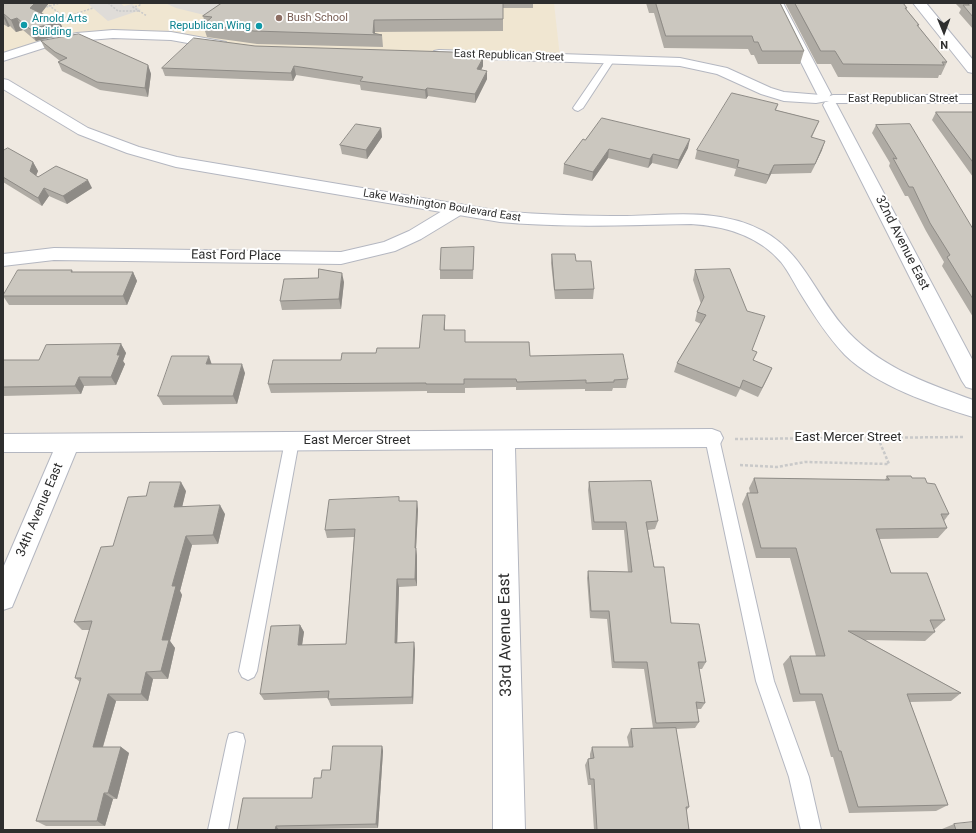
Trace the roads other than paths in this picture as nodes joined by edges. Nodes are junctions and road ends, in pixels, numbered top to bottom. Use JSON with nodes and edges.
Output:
{"nodes":[{"id":1,"x":776,"y":3,"type":"edge"},
{"id":2,"x":919,"y":3,"type":"edge"},
{"id":3,"x":233,"y":47,"type":"edge"},
{"id":4,"x":425,"y":54,"type":"edge"},
{"id":5,"x":3,"y":58,"type":"edge"},
{"id":6,"x":611,"y":59,"type":"junction"},
{"id":7,"x":973,"y":69,"type":"edge"},
{"id":8,"x":3,"y":84,"type":"edge"},
{"id":9,"x":827,"y":99,"type":"junction"},
{"id":10,"x":973,"y":99,"type":"edge"},
{"id":11,"x":578,"y":108,"type":"dead end"},
{"id":12,"x":458,"y":209,"type":"junction"},
{"id":13,"x":3,"y":260,"type":"edge"},
{"id":14,"x":973,"y":381,"type":"edge"},
{"id":15,"x":973,"y":409,"type":"edge"},
{"id":16,"x":722,"y":438,"type":"joint"},
{"id":17,"x":504,"y":440,"type":"junction"},
{"id":18,"x":292,"y":441,"type":"junction"},
{"id":19,"x":3,"y":444,"type":"edge"},
{"id":20,"x":68,"y":444,"type":"junction"},
{"id":21,"x":3,"y":598,"type":"edge"},
{"id":22,"x":248,"y":671,"type":"dead end"},
{"id":23,"x":236,"y":741,"type":"dead end"},
{"id":24,"x":218,"y":830,"type":"edge"},
{"id":25,"x":509,"y":830,"type":"edge"},
{"id":26,"x":811,"y":830,"type":"edge"}],
"edges":[{"from":1,"to":9,"type":"street","name":"32nd Avenue East"},
{"from":2,"to":7,"type":"street"},
{"from":3,"to":5,"type":"street"},
{"from":4,"to":6,"type":"street","name":"East Republican Street"},
{"from":6,"to":9,"type":"street","name":"East Republican Street"},
{"from":6,"to":11,"type":"lane"},
{"from":8,"to":12,"type":"street","name":"Lake Washington Boulevard East"},
{"from":9,"to":10,"type":"street","name":"East Republican Street"},
{"from":9,"to":14,"type":"street","name":"32nd Avenue East"},
{"from":12,"to":13,"type":"street","name":"East Ford Place"},
{"from":12,"to":15,"type":"street","name":"Lake Washington Boulevard East"},
{"from":16,"to":17,"type":"street","name":"East Mercer Street"},
{"from":16,"to":26,"type":"lane"},
{"from":17,"to":18,"type":"street","name":"East Mercer Street"},
{"from":17,"to":25,"type":"street","name":"33rd Avenue East"},
{"from":18,"to":20,"type":"street","name":"East Mercer Street"},
{"from":18,"to":22,"type":"lane"},
{"from":19,"to":20,"type":"street","name":"East Mercer Street"},
{"from":20,"to":21,"type":"street","name":"34th Avenue East"},
{"from":23,"to":24,"type":"lane"}]}
